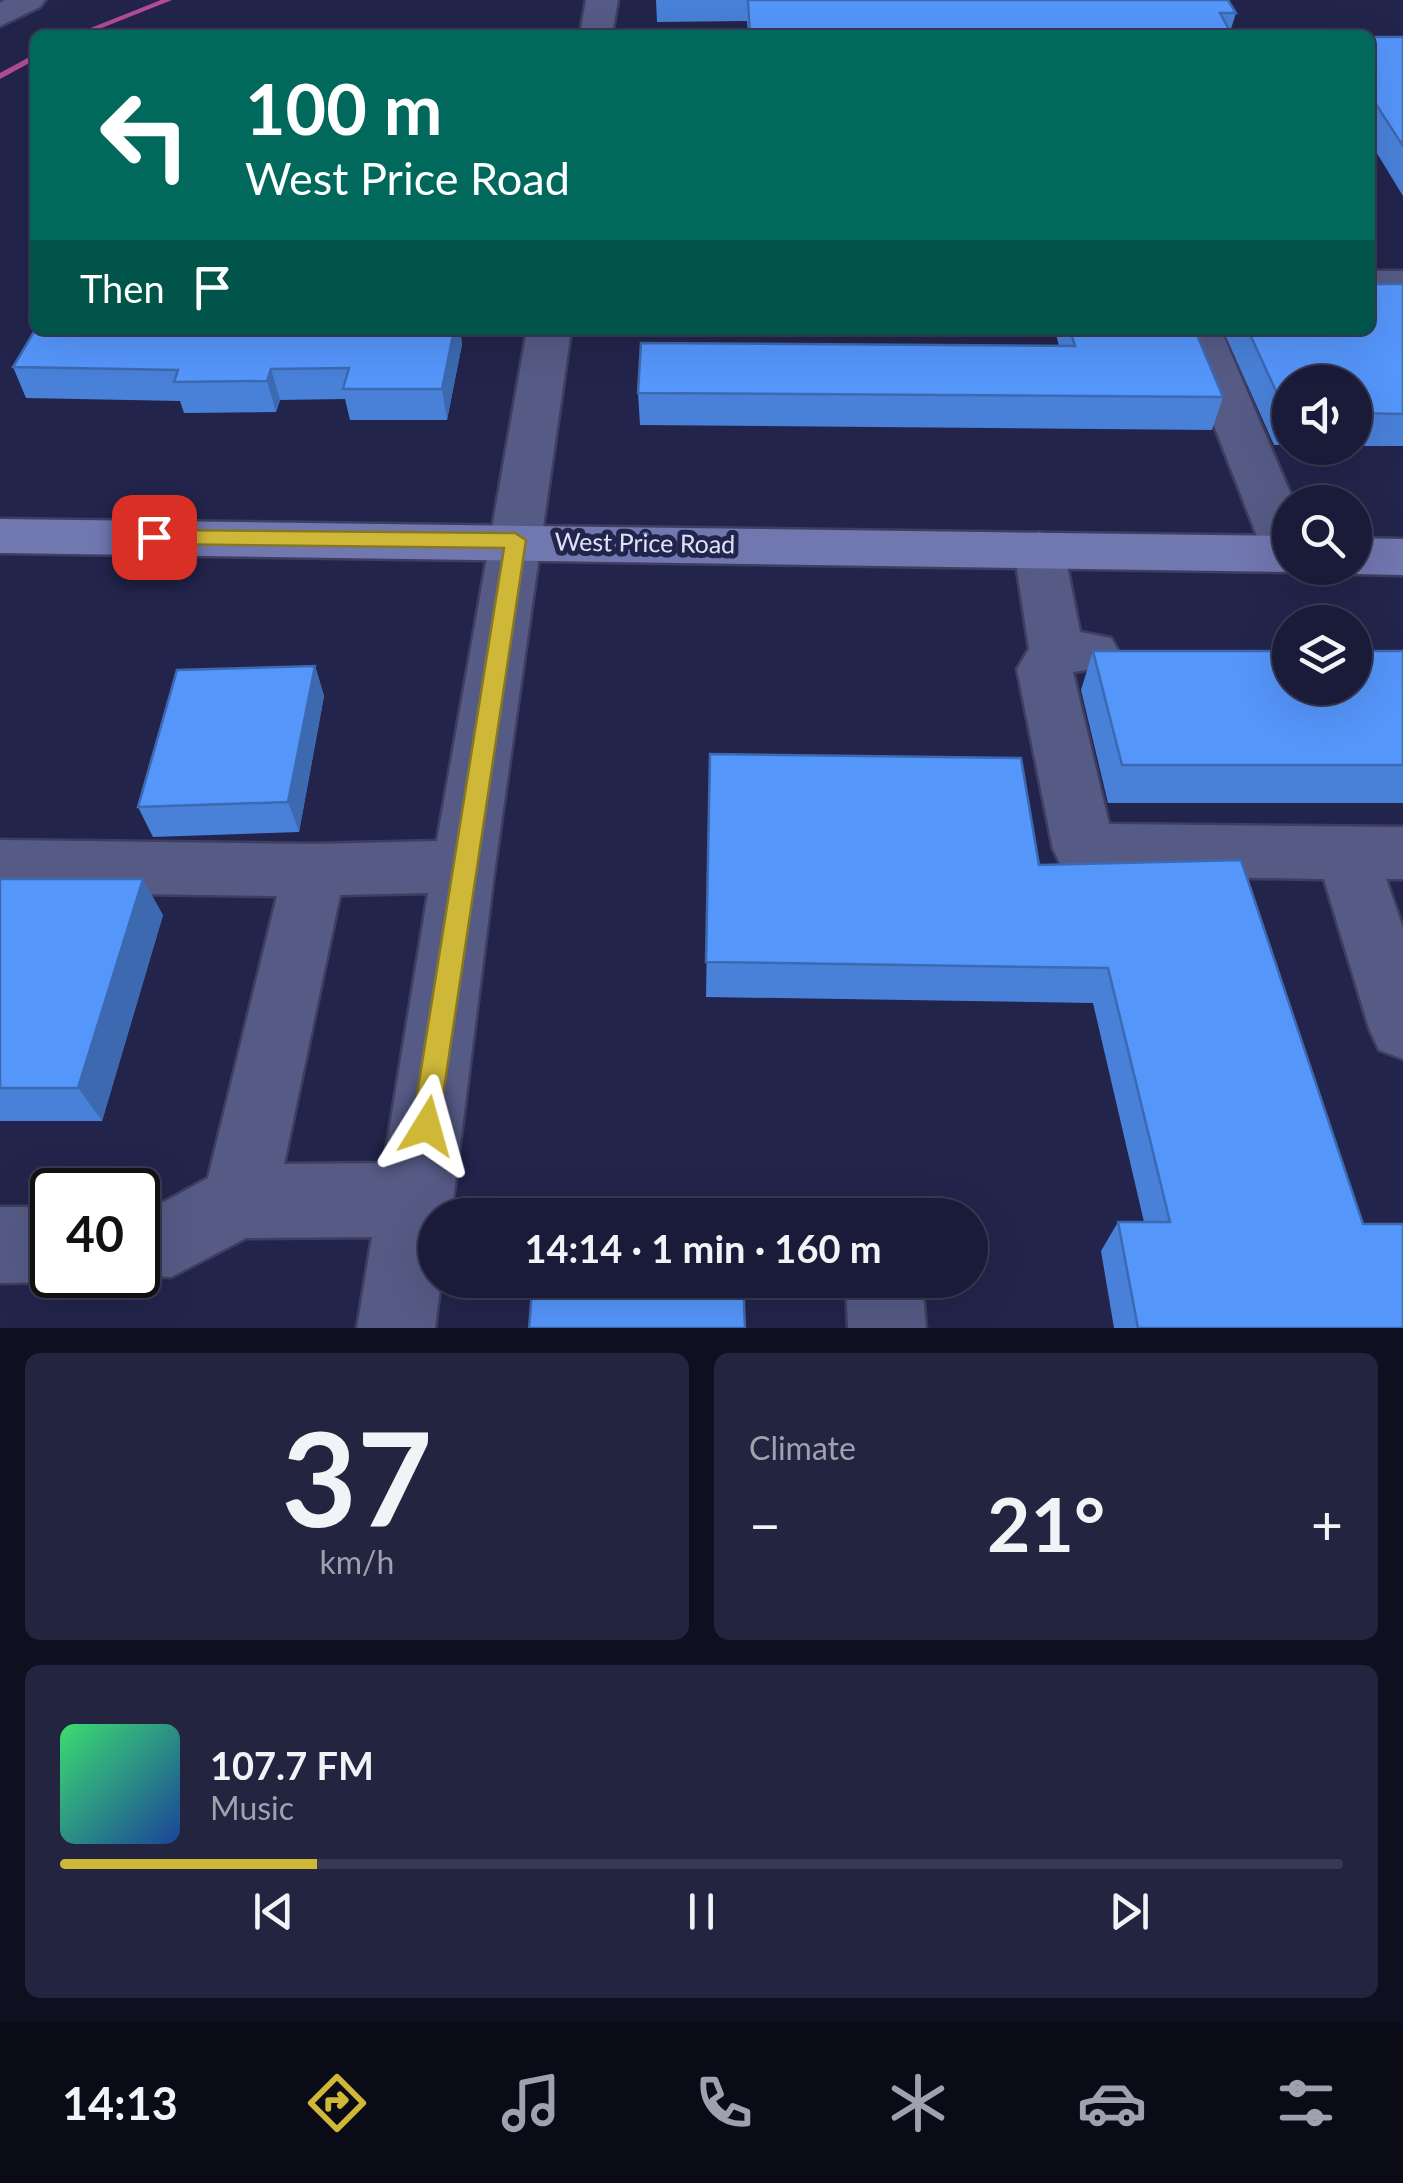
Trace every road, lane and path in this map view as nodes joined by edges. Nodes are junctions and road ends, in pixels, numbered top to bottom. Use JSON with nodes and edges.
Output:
{"nodes":[{"id":1,"x":29,"y":0,"type":"edge"},
{"id":2,"x":602,"y":0,"type":"edge"},
{"id":3,"x":0,"y":16,"type":"edge"},
{"id":4,"x":597,"y":30,"type":"edge"},
{"id":5,"x":1375,"y":283,"type":"edge"},
{"id":6,"x":1403,"y":283,"type":"edge"},
{"id":7,"x":548,"y":335,"type":"edge"},
{"id":8,"x":1201,"y":335,"type":"edge"},
{"id":9,"x":1272,"y":510,"type":"edge"},
{"id":10,"x":0,"y":536,"type":"edge"},
{"id":11,"x":515,"y":540,"type":"junction"},
{"id":12,"x":1040,"y":550,"type":"junction"},
{"id":13,"x":1272,"y":554,"type":"edge"},
{"id":14,"x":1372,"y":556,"type":"edge"},
{"id":15,"x":1403,"y":556,"type":"edge"},
{"id":16,"x":1058,"y":652,"type":"junction"},
{"id":17,"x":1135,"y":653,"type":"edge"},
{"id":18,"x":1375,"y":853,"type":"edge"},
{"id":19,"x":0,"y":866,"type":"edge"},
{"id":20,"x":464,"y":866,"type":"junction"},
{"id":21,"x":314,"y":870,"type":"junction"},
{"id":22,"x":1403,"y":1028,"type":"edge"},
{"id":23,"x":239,"y":1200,"type":"junction"},
{"id":24,"x":416,"y":1200,"type":"junction"},
{"id":25,"x":160,"y":1239,"type":"edge"},
{"id":26,"x":30,"y":1245,"type":"edge"},
{"id":27,"x":0,"y":1246,"type":"edge"},
{"id":28,"x":885,"y":1298,"type":"edge"},
{"id":29,"x":396,"y":1328,"type":"edge"},
{"id":30,"x":887,"y":1328,"type":"edge"}],
"edges":[{"from":1,"to":3,"type":"street"},
{"from":2,"to":4,"type":"street"},
{"from":5,"to":6,"type":"street"},
{"from":7,"to":11,"type":"street"},
{"from":8,"to":9,"type":"street"},
{"from":10,"to":11,"type":"main road","name":"West Price Road"},
{"from":11,"to":12,"type":"main road","name":"West Price Road"},
{"from":11,"to":20,"type":"street"},
{"from":12,"to":13,"type":"main road","name":"West Price Road"},
{"from":12,"to":16,"type":"street"},
{"from":14,"to":15,"type":"main road"},
{"from":16,"to":17,"type":"street"},
{"from":16,"to":18,"type":"street"},
{"from":18,"to":22,"type":"street"},
{"from":19,"to":21,"type":"street"},
{"from":20,"to":21,"type":"street"},
{"from":20,"to":24,"type":"street"},
{"from":21,"to":23,"type":"street"},
{"from":23,"to":24,"type":"street"},
{"from":23,"to":25,"type":"street"},
{"from":24,"to":29,"type":"street"},
{"from":26,"to":27,"type":"street"},
{"from":28,"to":30,"type":"street"}]}
